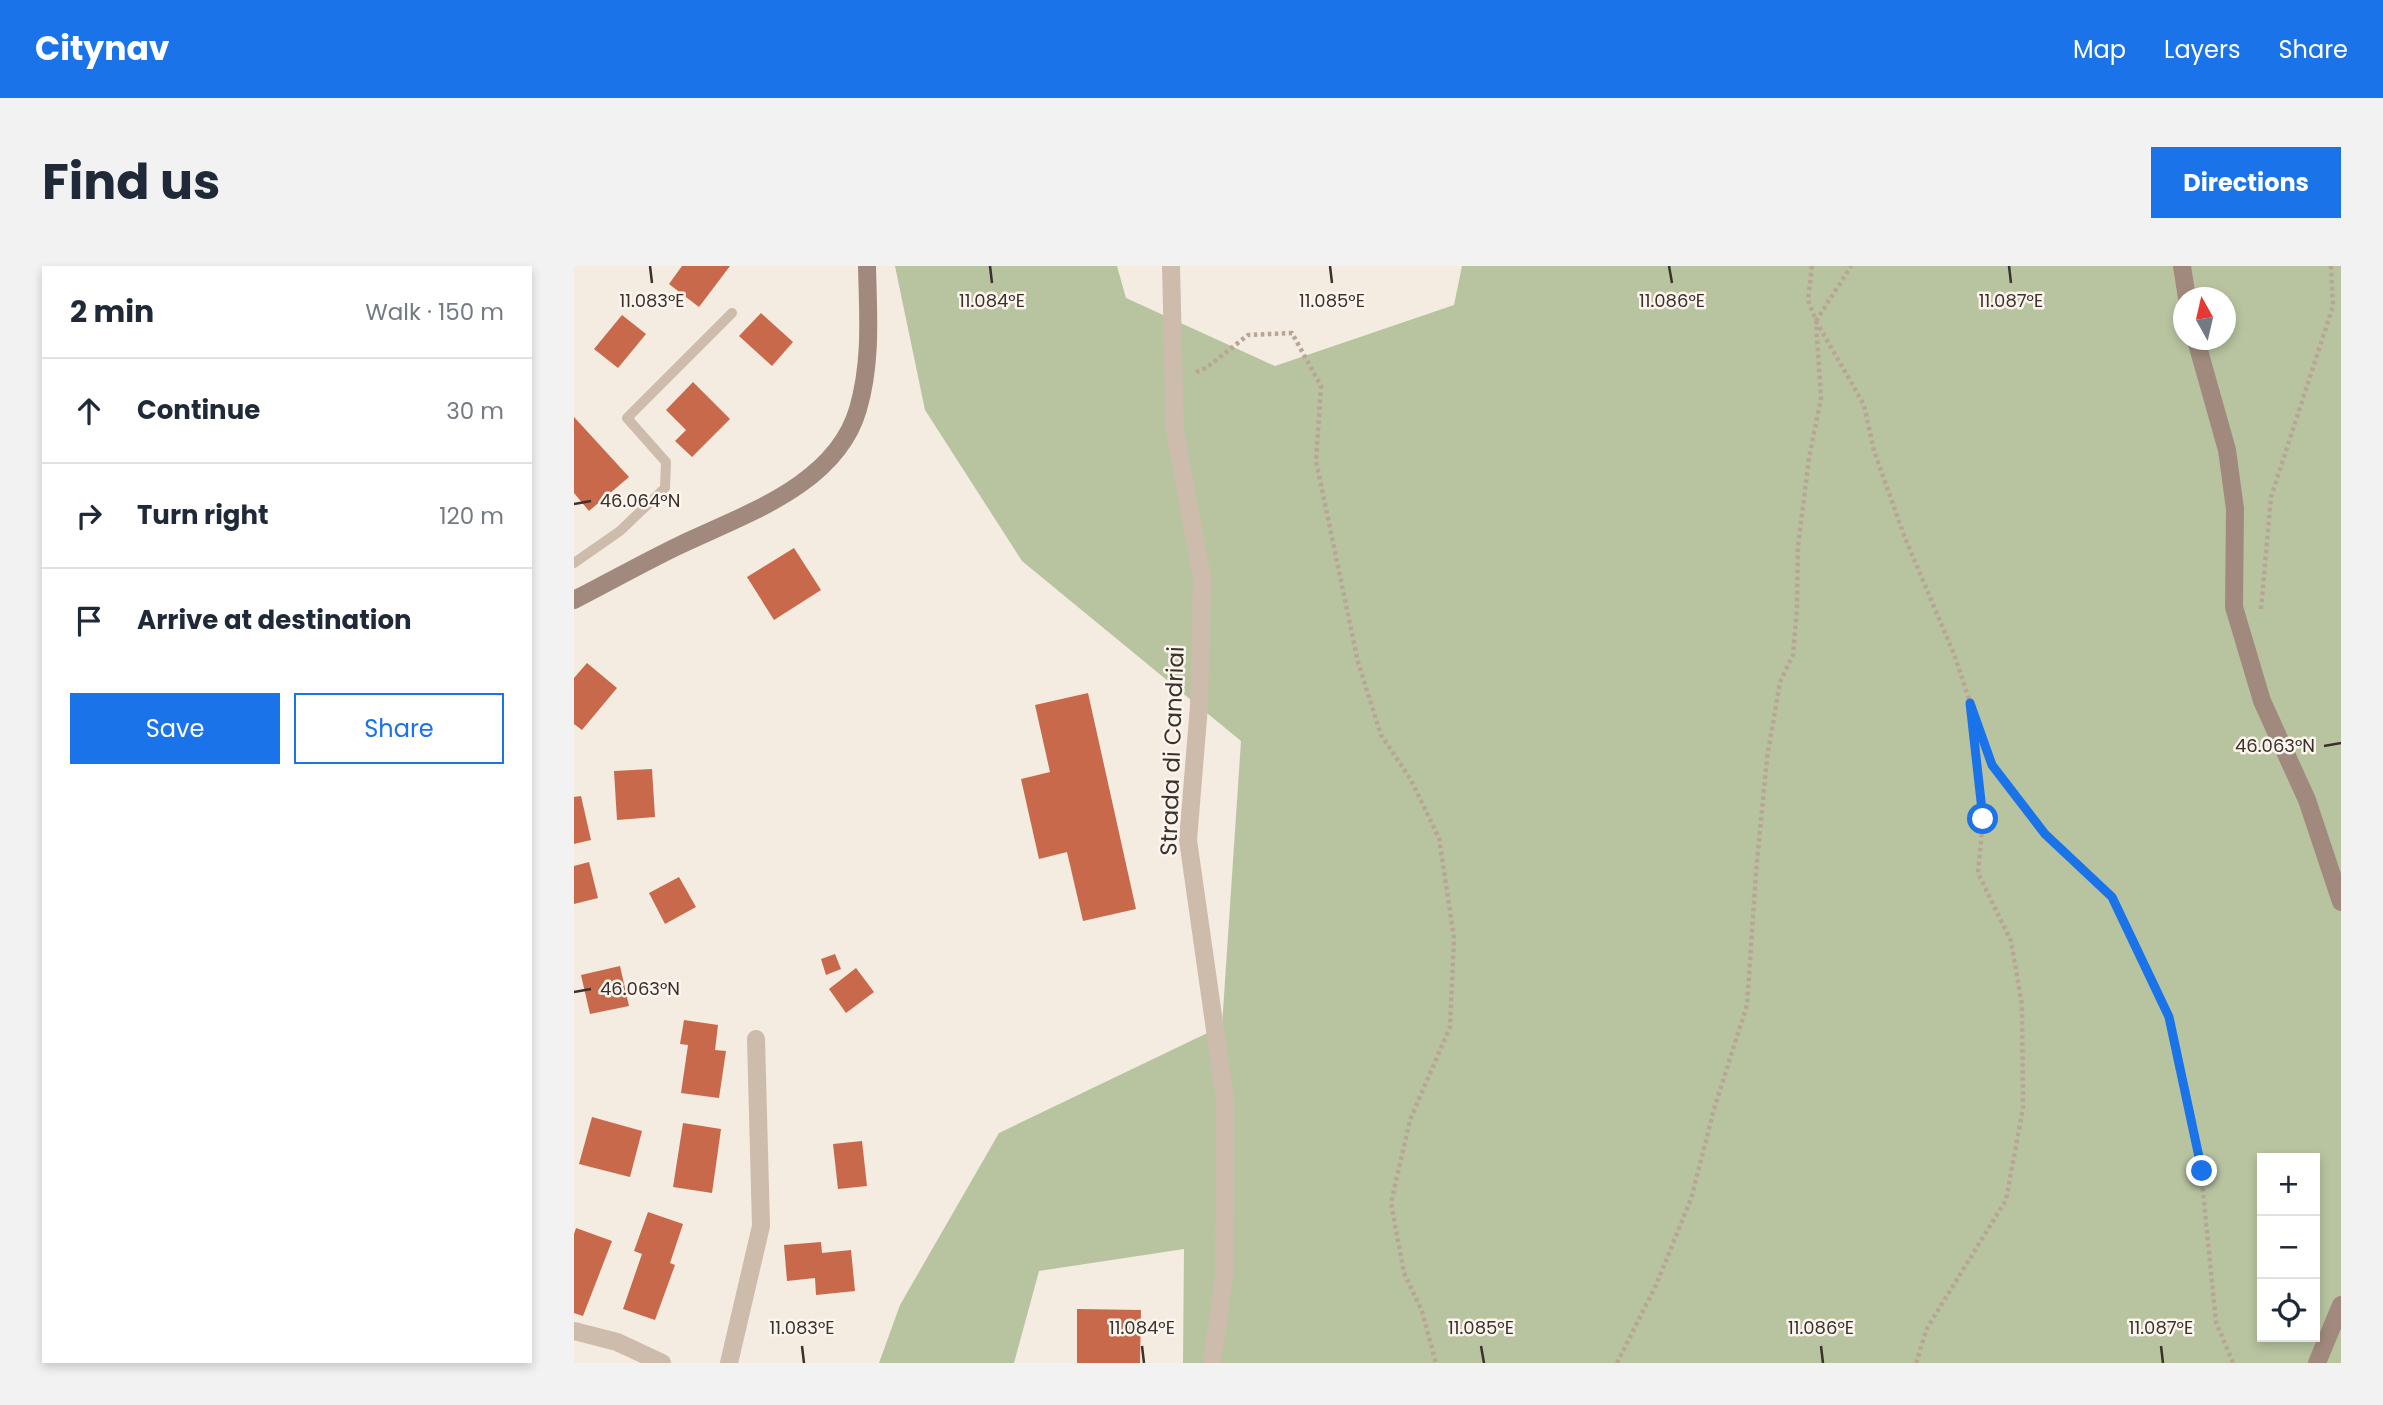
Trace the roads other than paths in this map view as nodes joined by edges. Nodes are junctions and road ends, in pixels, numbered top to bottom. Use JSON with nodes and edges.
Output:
{"nodes":[{"id":1,"x":867,"y":266,"type":"edge"},
{"id":2,"x":1171,"y":266,"type":"edge"},
{"id":3,"x":2182,"y":266,"type":"edge"},
{"id":4,"x":2186,"y":287,"type":"edge"},
{"id":5,"x":732,"y":313,"type":"dead end"},
{"id":6,"x":2199,"y":350,"type":"edge"},
{"id":7,"x":574,"y":563,"type":"edge"},
{"id":8,"x":574,"y":600,"type":"edge"},
{"id":9,"x":2341,"y":902,"type":"edge"},
{"id":10,"x":756,"y":1039,"type":"dead end"},
{"id":11,"x":2341,"y":1305,"type":"edge"},
{"id":12,"x":574,"y":1331,"type":"edge"},
{"id":13,"x":662,"y":1363,"type":"edge"},
{"id":14,"x":729,"y":1363,"type":"edge"},
{"id":15,"x":1212,"y":1363,"type":"edge"},
{"id":16,"x":2317,"y":1363,"type":"edge"}],
"edges":[{"from":1,"to":8,"type":"street"},
{"from":2,"to":15,"type":"street","name":"Strada di Candriai"},
{"from":3,"to":4,"type":"street"},
{"from":5,"to":7,"type":"lane"},
{"from":6,"to":9,"type":"street"},
{"from":10,"to":14,"type":"street"},
{"from":11,"to":16,"type":"street"},
{"from":12,"to":13,"type":"street"}]}
